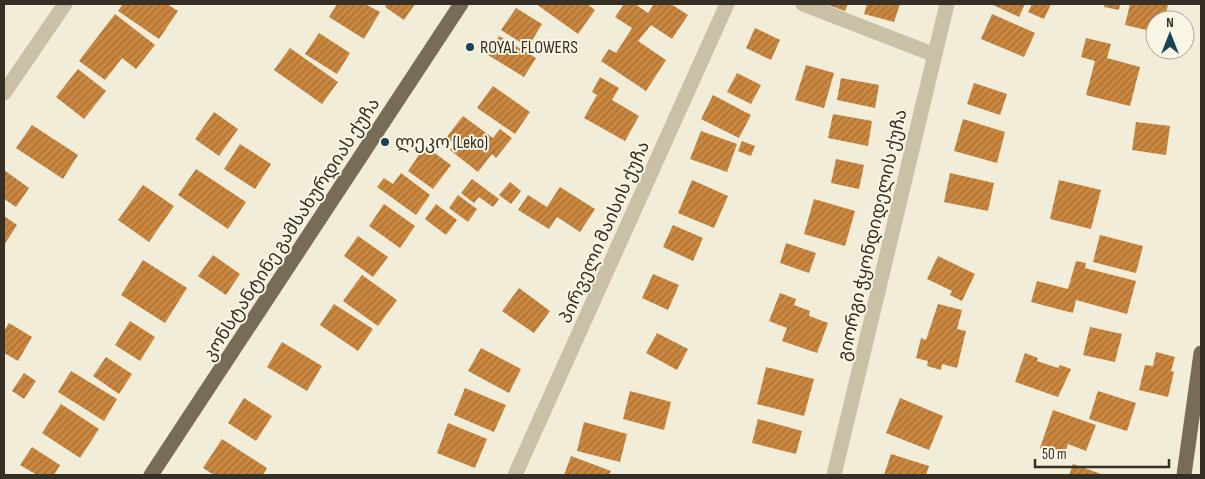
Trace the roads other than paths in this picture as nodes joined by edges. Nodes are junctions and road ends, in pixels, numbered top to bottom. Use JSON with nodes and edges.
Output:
{"nodes":[{"id":1,"x":65,"y":4,"type":"edge"},
{"id":2,"x":461,"y":4,"type":"edge"},
{"id":3,"x":727,"y":4,"type":"edge"},
{"id":4,"x":803,"y":4,"type":"edge"},
{"id":5,"x":947,"y":4,"type":"edge"},
{"id":6,"x":934,"y":55,"type":"junction"},
{"id":7,"x":4,"y":93,"type":"edge"},
{"id":8,"x":1201,"y":353,"type":"edge"},
{"id":9,"x":151,"y":475,"type":"edge"},
{"id":10,"x":515,"y":475,"type":"edge"},
{"id":11,"x":834,"y":475,"type":"edge"},
{"id":12,"x":1184,"y":475,"type":"edge"}],
"edges":[{"from":1,"to":7,"type":"street"},
{"from":2,"to":9,"type":"main road","name":"კონსტანტინე გამსახურდიას ქუჩა"},
{"from":3,"to":10,"type":"street","name":"პირველი მაისის ქუჩა"},
{"from":4,"to":6,"type":"street"},
{"from":5,"to":6,"type":"street","name":"გიორგი ჭყონდიდელის ქუჩა"},
{"from":6,"to":11,"type":"street","name":"გიორგი ჭყონდიდელის ქუჩა"},
{"from":8,"to":12,"type":"main road"}]}
